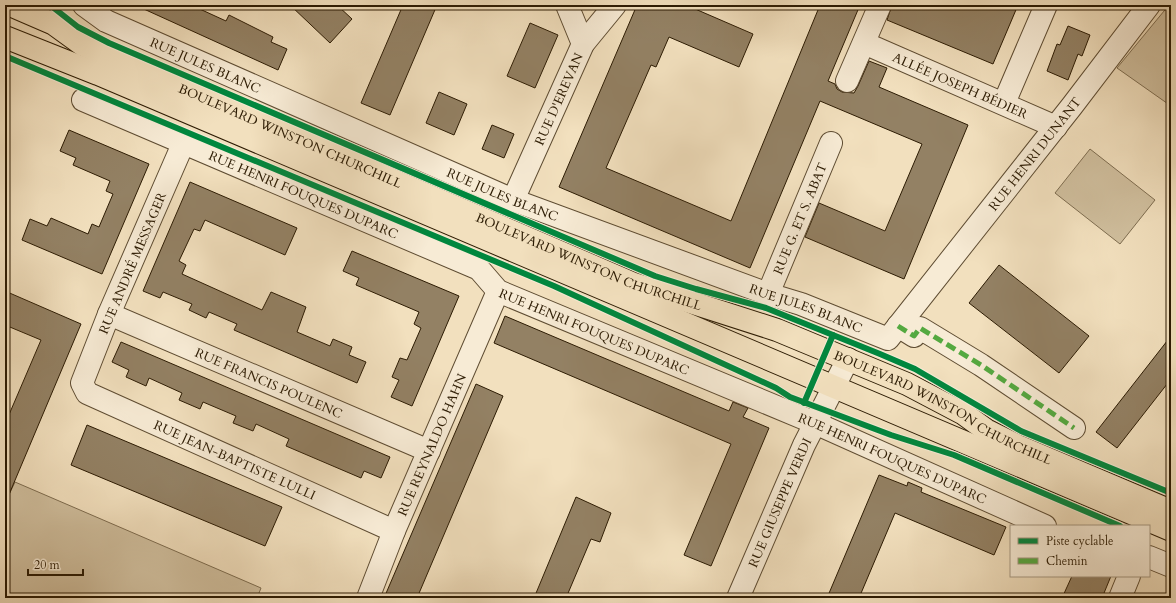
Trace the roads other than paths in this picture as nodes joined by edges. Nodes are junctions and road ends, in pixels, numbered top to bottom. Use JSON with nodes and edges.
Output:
{"nodes":[{"id":1,"x":10,"y":5,"type":"edge"},
{"id":2,"x":84,"y":5,"type":"edge"},
{"id":3,"x":567,"y":5,"type":"edge"},
{"id":4,"x":615,"y":5,"type":"edge"},
{"id":5,"x":880,"y":5,"type":"edge"},
{"id":6,"x":1046,"y":5,"type":"edge"},
{"id":7,"x":1149,"y":5,"type":"edge"},
{"id":8,"x":5,"y":37,"type":"edge"},
{"id":9,"x":864,"y":43,"type":"junction"},
{"id":10,"x":584,"y":44,"type":"junction"},
{"id":11,"x":847,"y":81,"type":"dead end"},
{"id":12,"x":83,"y":100,"type":"dead end"},
{"id":13,"x":1004,"y":103,"type":"junction"},
{"id":14,"x":1056,"y":127,"type":"junction"},
{"id":15,"x":183,"y":144,"type":"junction"},
{"id":16,"x":831,"y":144,"type":"dead end"},
{"id":17,"x":513,"y":200,"type":"junction"},
{"id":18,"x":498,"y":291,"type":"junction"},
{"id":19,"x":768,"y":294,"type":"junction"},
{"id":20,"x":918,"y":302,"type":"joint"},
{"id":21,"x":109,"y":314,"type":"junction"},
{"id":22,"x":898,"y":326,"type":"junction"},
{"id":23,"x":848,"y":359,"type":"junction"},
{"id":24,"x":82,"y":382,"type":"joint"},
{"id":25,"x":833,"y":387,"type":"junction"},
{"id":26,"x":815,"y":423,"type":"junction"},
{"id":27,"x":1074,"y":428,"type":"dead end"},
{"id":28,"x":429,"y":450,"type":"junction"},
{"id":29,"x":1171,"y":511,"type":"edge"},
{"id":30,"x":1043,"y":525,"type":"edge"},
{"id":31,"x":1171,"y":530,"type":"edge"},
{"id":32,"x":394,"y":531,"type":"junction"},
{"id":33,"x":1150,"y":557,"type":"edge"},
{"id":34,"x":1171,"y":566,"type":"edge"},
{"id":35,"x":1129,"y":577,"type":"edge"},
{"id":36,"x":368,"y":598,"type":"edge"},
{"id":37,"x":738,"y":598,"type":"edge"},
{"id":38,"x":1120,"y":598,"type":"edge"}],
"edges":[{"from":1,"to":23,"type":"main road","name":"BOULEVARD WINSTON CHURCHILL"},
{"from":2,"to":17,"type":"street","name":"RUE JULES BLANC"},
{"from":3,"to":10,"type":"street"},
{"from":4,"to":10,"type":"street","name":"RUE D'EREVAN"},
{"from":5,"to":9,"type":"street"},
{"from":6,"to":13,"type":"street"},
{"from":7,"to":14,"type":"street","name":"RUE HENRI DUNANT"},
{"from":8,"to":25,"type":"main road","name":"BOULEVARD WINSTON CHURCHILL"},
{"from":9,"to":11,"type":"street"},
{"from":9,"to":13,"type":"street","name":"ALLÉE JOSEPH BÉDIER"},
{"from":10,"to":17,"type":"street","name":"RUE D'EREVAN"},
{"from":12,"to":15,"type":"street","name":"RUE HENRI FOUQUES DUPARC"},
{"from":13,"to":14,"type":"street","name":"ALLÉE JOSEPH BÉDIER"},
{"from":14,"to":20,"type":"street","name":"RUE HENRI DUNANT"},
{"from":15,"to":18,"type":"street","name":"RUE HENRI FOUQUES DUPARC"},
{"from":15,"to":21,"type":"street","name":"RUE ANDRÉ MESSAGER"},
{"from":16,"to":19,"type":"street","name":"RUE G. ET S. ABAT"},
{"from":17,"to":19,"type":"street","name":"RUE JULES BLANC"},
{"from":18,"to":26,"type":"street","name":"RUE HENRI FOUQUES DUPARC"},
{"from":18,"to":28,"type":"street","name":"RUE REYNALDO HAHN"},
{"from":19,"to":22,"type":"street","name":"RUE JULES BLANC"},
{"from":20,"to":22,"type":"street","name":"RUE JULES BLANC"},
{"from":21,"to":24,"type":"street","name":"RUE ANDRÉ MESSAGER"},
{"from":21,"to":28,"type":"street","name":"RUE FRANCIS POULENC"},
{"from":22,"to":27,"type":"street"},
{"from":23,"to":25,"type":"street","name":"RUE GIUSEPPE VERDI"},
{"from":23,"to":29,"type":"main road","name":"BOULEVARD WINSTON CHURCHILL"},
{"from":24,"to":32,"type":"street","name":"RUE JEAN-BAPTISTE LULLI"},
{"from":25,"to":26,"type":"street","name":"RUE GIUSEPPE VERDI"},
{"from":25,"to":31,"type":"main road","name":"BOULEVARD WINSTON CHURCHILL"},
{"from":26,"to":30,"type":"street","name":"RUE HENRI FOUQUES DUPARC"},
{"from":26,"to":37,"type":"street","name":"RUE GIUSEPPE VERDI"},
{"from":28,"to":32,"type":"street","name":"RUE REYNALDO HAHN"},
{"from":32,"to":36,"type":"street","name":"RUE REYNALDO HAHN"},
{"from":33,"to":34,"type":"street"},
{"from":35,"to":38,"type":"street"}]}
